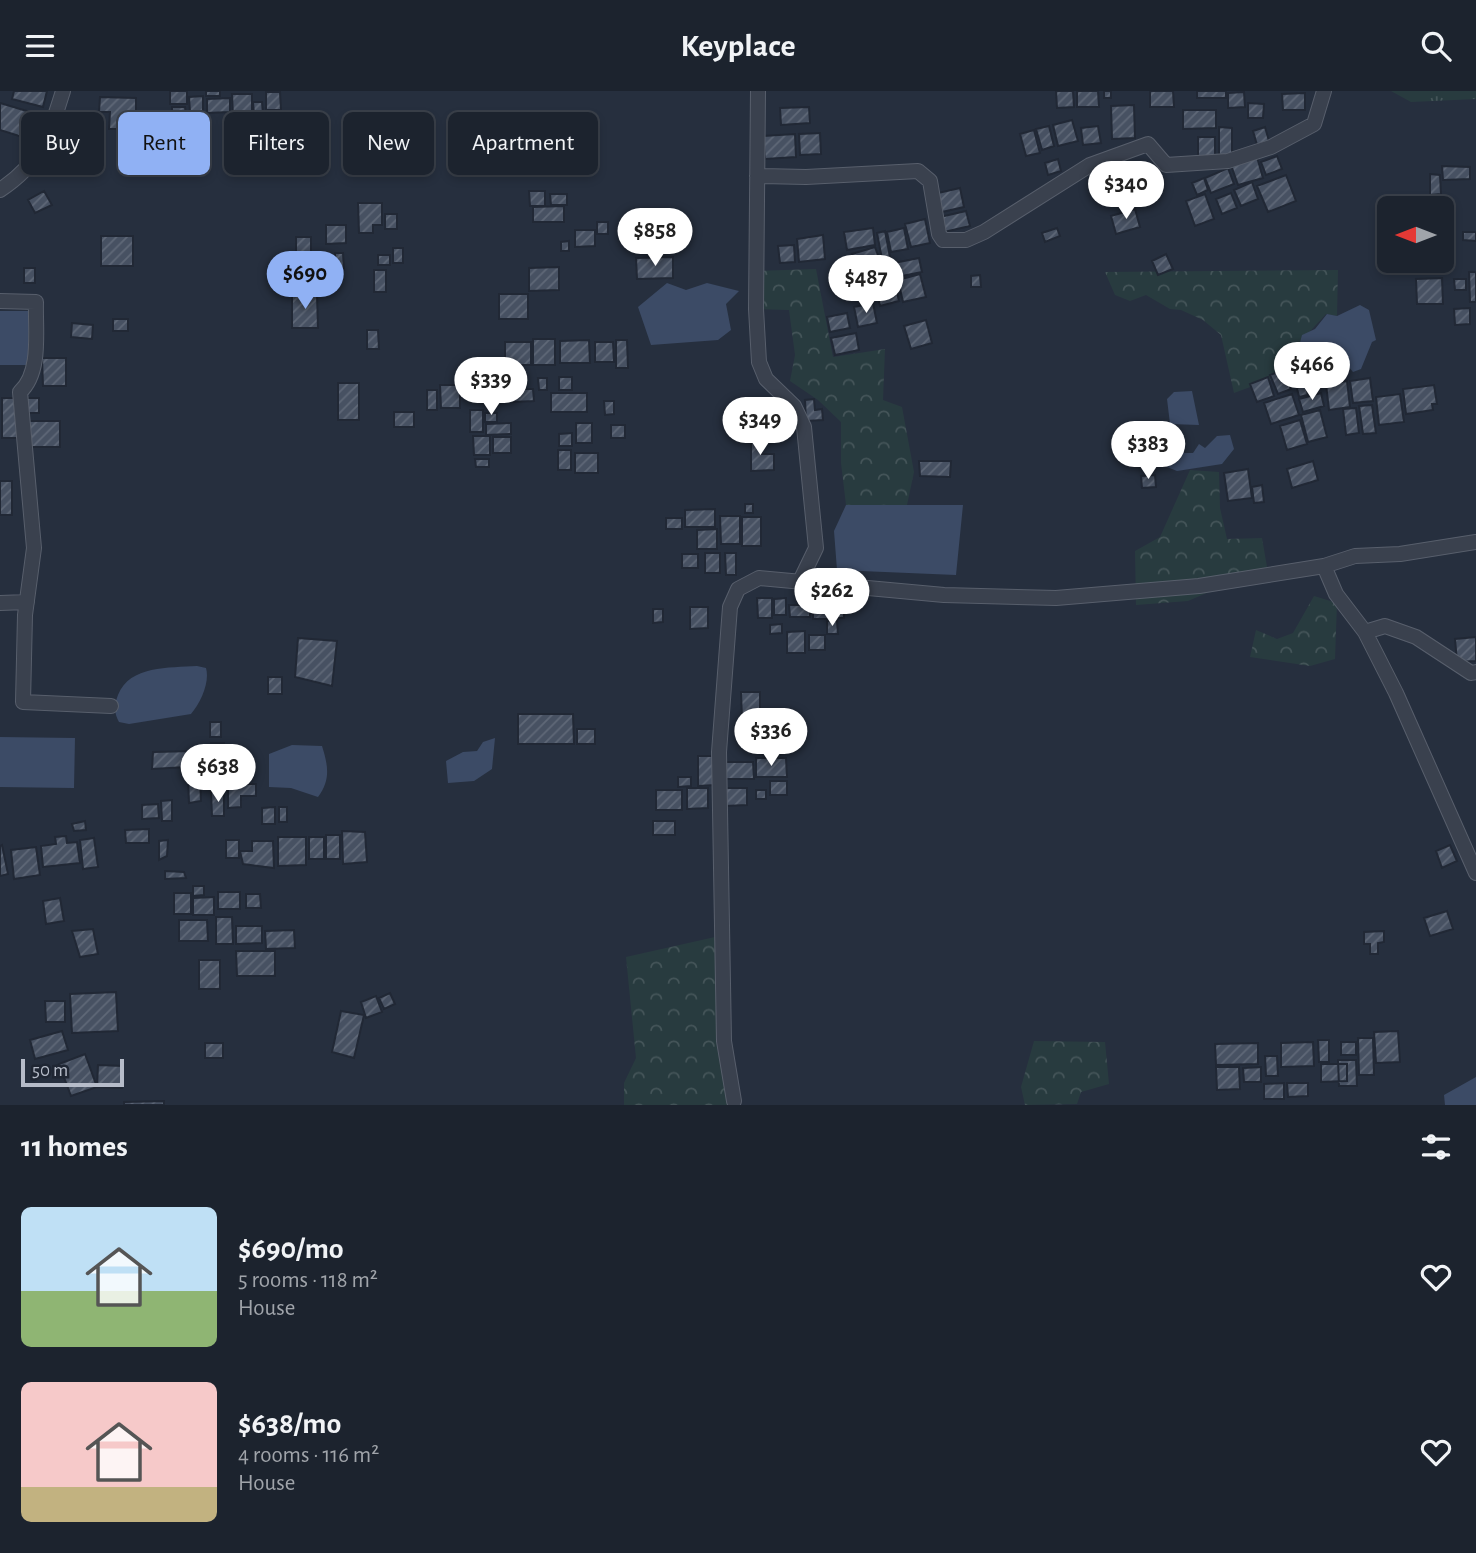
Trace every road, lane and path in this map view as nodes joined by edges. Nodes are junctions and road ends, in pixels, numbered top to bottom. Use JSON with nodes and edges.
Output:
{"nodes":[{"id":1,"x":63,"y":91,"type":"edge"},
{"id":2,"x":758,"y":91,"type":"edge"},
{"id":3,"x":1324,"y":91,"type":"edge"},
{"id":4,"x":757,"y":176,"type":"junction"},
{"id":5,"x":0,"y":190,"type":"edge"},
{"id":6,"x":0,"y":301,"type":"edge"},
{"id":7,"x":1476,"y":542,"type":"edge"},
{"id":8,"x":1324,"y":566,"type":"junction"},
{"id":9,"x":801,"y":579,"type":"junction"},
{"id":10,"x":27,"y":602,"type":"junction"},
{"id":11,"x":0,"y":603,"type":"edge"},
{"id":12,"x":1365,"y":632,"type":"junction"},
{"id":13,"x":1476,"y":672,"type":"edge"},
{"id":14,"x":111,"y":706,"type":"dead end"},
{"id":15,"x":1476,"y":873,"type":"edge"},
{"id":16,"x":734,"y":1101,"type":"dead end"}],
"edges":[{"from":1,"to":5,"type":"street"},
{"from":2,"to":4,"type":"street"},
{"from":3,"to":4,"type":"street"},
{"from":4,"to":9,"type":"street"},
{"from":6,"to":10,"type":"street"},
{"from":7,"to":8,"type":"street"},
{"from":8,"to":9,"type":"street"},
{"from":8,"to":12,"type":"street"},
{"from":9,"to":16,"type":"street"},
{"from":10,"to":11,"type":"street"},
{"from":10,"to":14,"type":"street"},
{"from":12,"to":13,"type":"street"},
{"from":12,"to":15,"type":"street"}]}
